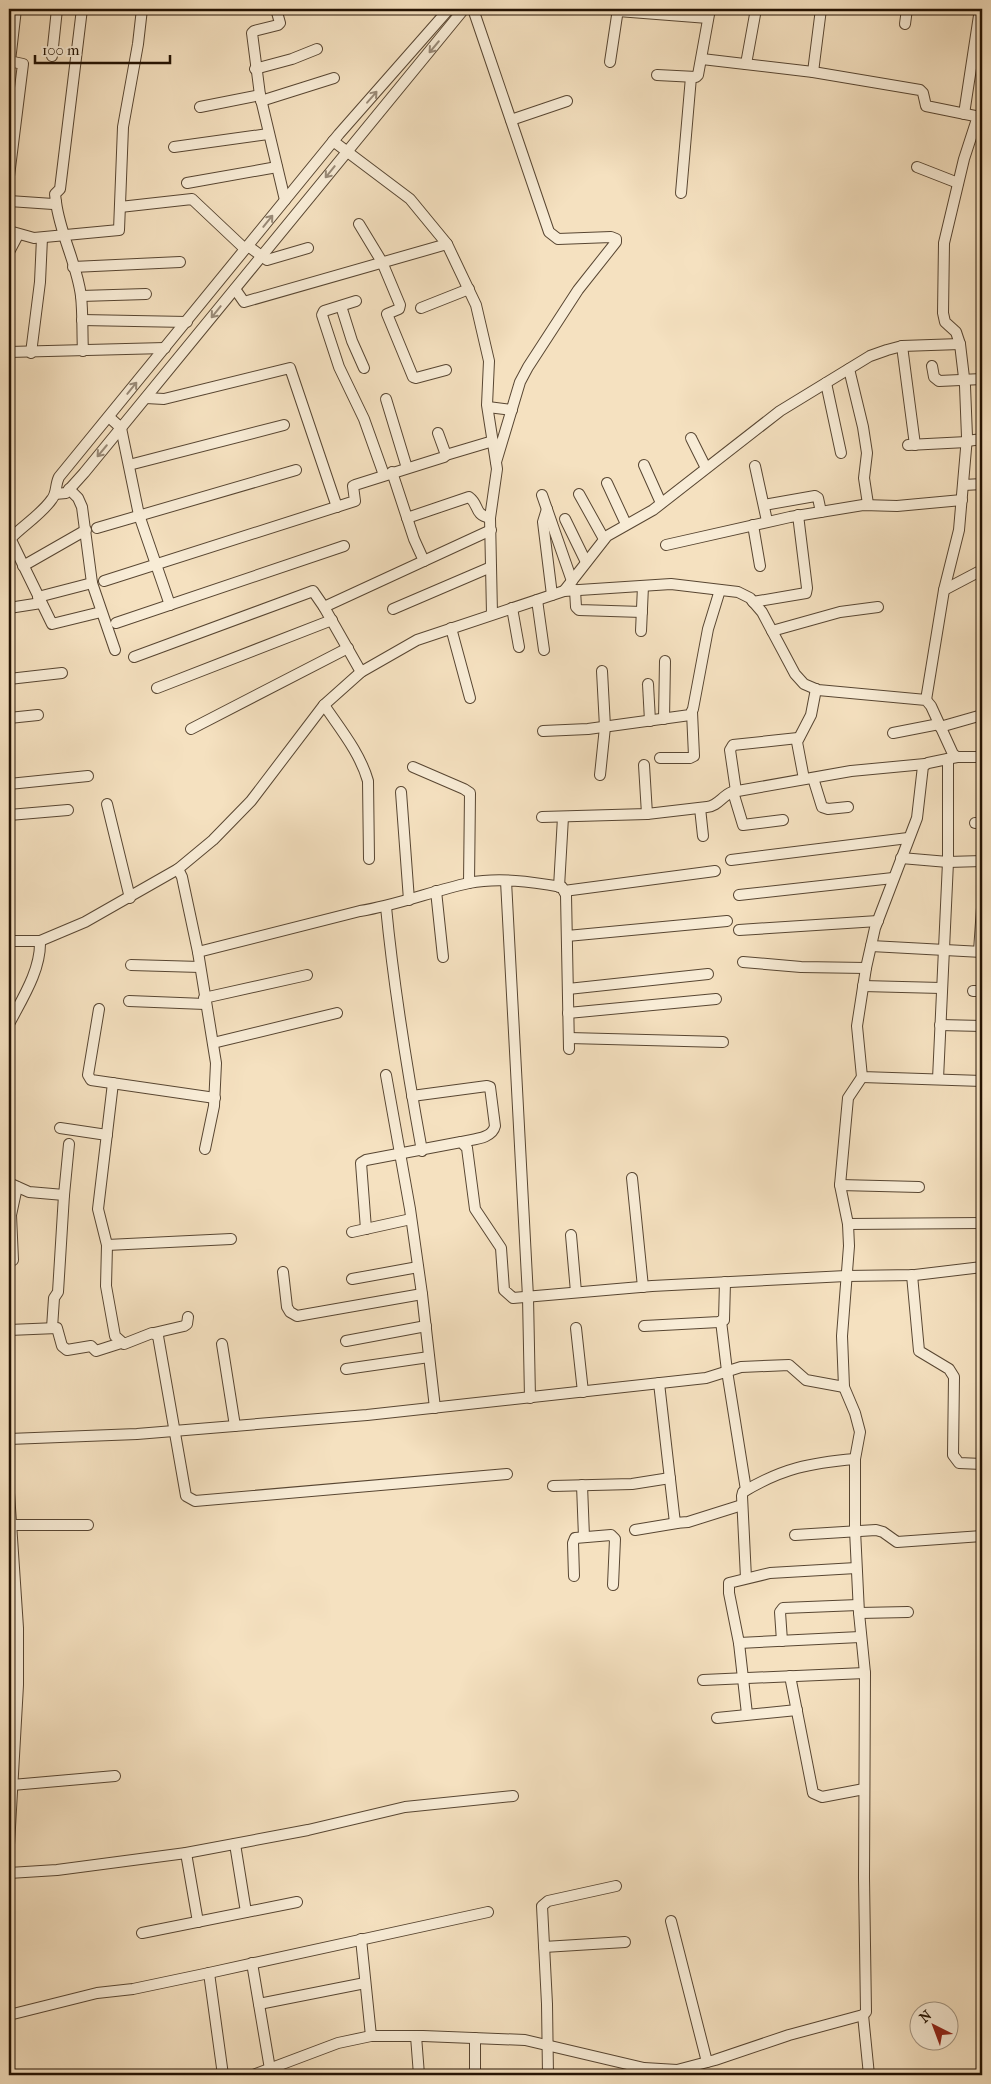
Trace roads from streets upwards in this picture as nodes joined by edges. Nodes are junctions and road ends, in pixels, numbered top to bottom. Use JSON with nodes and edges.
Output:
{"nodes":[{"id":1,"x":16,"y":9,"type":"edge"},
{"id":2,"x":57,"y":9,"type":"edge"},
{"id":3,"x":82,"y":9,"type":"edge"},
{"id":4,"x":142,"y":9,"type":"edge"},
{"id":5,"x":276,"y":9,"type":"edge"},
{"id":6,"x":449,"y":9,"type":"edge"},
{"id":7,"x":464,"y":9,"type":"edge"},
{"id":8,"x":473,"y":9,"type":"edge"},
{"id":9,"x":756,"y":9,"type":"edge"},
{"id":10,"x":821,"y":9,"type":"edge"},
{"id":11,"x":907,"y":9,"type":"edge"},
{"id":12,"x":981,"y":9,"type":"edge"},
{"id":13,"x":618,"y":10,"type":"edge"},
{"id":14,"x":709,"y":14,"type":"edge"},
{"id":15,"x":905,"y":24,"type":"dead end"},
{"id":16,"x":317,"y":50,"type":"dead end"},
{"id":17,"x":52,"y":56,"type":"dead end"},
{"id":18,"x":702,"y":59,"type":"junction"},
{"id":19,"x":10,"y":61,"type":"edge"},
{"id":20,"x":610,"y":62,"type":"dead end"},
{"id":21,"x":746,"y":64,"type":"junction"},
{"id":22,"x":255,"y":69,"type":"junction"},
{"id":23,"x":813,"y":72,"type":"junction"},
{"id":24,"x":657,"y":75,"type":"dead end"},
{"id":25,"x":691,"y":77,"type":"junction"},
{"id":26,"x":334,"y":78,"type":"dead end"},
{"id":27,"x":260,"y":98,"type":"junction"},
{"id":28,"x":567,"y":101,"type":"dead end"},
{"id":29,"x":200,"y":108,"type":"dead end"},
{"id":30,"x":964,"y":114,"type":"junction"},
{"id":31,"x":981,"y":117,"type":"edge"},
{"id":32,"x":511,"y":120,"type":"junction"},
{"id":33,"x":268,"y":134,"type":"junction"},
{"id":34,"x":333,"y":141,"type":"junction"},
{"id":35,"x":174,"y":147,"type":"dead end"},
{"id":36,"x":347,"y":151,"type":"junction"},
{"id":37,"x":277,"y":167,"type":"junction"},
{"id":38,"x":917,"y":167,"type":"dead end"},
{"id":39,"x":9,"y":176,"type":"edge"},
{"id":40,"x":187,"y":183,"type":"dead end"},
{"id":41,"x":958,"y":183,"type":"junction"},
{"id":42,"x":681,"y":193,"type":"dead end"},
{"id":43,"x":285,"y":200,"type":"junction"},
{"id":44,"x":9,"y":201,"type":"edge"},
{"id":45,"x":56,"y":202,"type":"junction"},
{"id":46,"x":120,"y":207,"type":"junction"},
{"id":47,"x":359,"y":224,"type":"dead end"},
{"id":48,"x":14,"y":232,"type":"edge"},
{"id":49,"x":66,"y":237,"type":"junction"},
{"id":50,"x":42,"y":238,"type":"junction"},
{"id":51,"x":446,"y":244,"type":"junction"},
{"id":52,"x":247,"y":248,"type":"junction"},
{"id":53,"x":308,"y":248,"type":"dead end"},
{"id":54,"x":9,"y":252,"type":"edge"},
{"id":55,"x":262,"y":256,"type":"junction"},
{"id":56,"x":180,"y":262,"type":"dead end"},
{"id":57,"x":382,"y":262,"type":"junction"},
{"id":58,"x":73,"y":267,"type":"junction"},
{"id":59,"x":235,"y":289,"type":"junction"},
{"id":60,"x":469,"y":289,"type":"junction"},
{"id":61,"x":146,"y":294,"type":"dead end"},
{"id":62,"x":81,"y":296,"type":"junction"},
{"id":63,"x":356,"y":301,"type":"dead end"},
{"id":64,"x":341,"y":306,"type":"junction"},
{"id":65,"x":421,"y":308,"type":"dead end"},
{"id":66,"x":82,"y":320,"type":"junction"},
{"id":67,"x":186,"y":322,"type":"junction"},
{"id":68,"x":960,"y":344,"type":"junction"},
{"id":69,"x":902,"y":346,"type":"junction"},
{"id":70,"x":165,"y":348,"type":"junction"},
{"id":71,"x":83,"y":351,"type":"junction"},
{"id":72,"x":9,"y":352,"type":"edge"},
{"id":73,"x":31,"y":353,"type":"junction"},
{"id":74,"x":932,"y":366,"type":"dead end"},
{"id":75,"x":364,"y":368,"type":"dead end"},
{"id":76,"x":850,"y":369,"type":"junction"},
{"id":77,"x":446,"y":370,"type":"dead end"},
{"id":78,"x":982,"y":379,"type":"edge"},
{"id":79,"x":965,"y":380,"type":"junction"},
{"id":80,"x":826,"y":383,"type":"junction"},
{"id":81,"x":146,"y":398,"type":"junction"},
{"id":82,"x":386,"y":399,"type":"dead end"},
{"id":83,"x":488,"y":406,"type":"junction"},
{"id":84,"x":512,"y":410,"type":"junction"},
{"id":85,"x":109,"y":417,"type":"junction"},
{"id":86,"x":284,"y":425,"type":"dead end"},
{"id":87,"x":121,"y":428,"type":"junction"},
{"id":88,"x":438,"y":433,"type":"dead end"},
{"id":89,"x":691,"y":438,"type":"dead end"},
{"id":90,"x":982,"y":439,"type":"edge"},
{"id":91,"x":493,"y":441,"type":"junction"},
{"id":92,"x":967,"y":441,"type":"junction"},
{"id":93,"x":841,"y":454,"type":"dead end"},
{"id":94,"x":446,"y":455,"type":"junction"},
{"id":95,"x":496,"y":462,"type":"junction"},
{"id":96,"x":129,"y":465,"type":"junction"},
{"id":97,"x":644,"y":466,"type":"dead end"},
{"id":98,"x":755,"y":466,"type":"dead end"},
{"id":99,"x":407,"y":468,"type":"junction"},
{"id":100,"x":706,"y":468,"type":"junction"},
{"id":101,"x":296,"y":470,"type":"dead end"},
{"id":102,"x":388,"y":473,"type":"junction"},
{"id":103,"x":607,"y":483,"type":"dead end"},
{"id":104,"x":982,"y":484,"type":"edge"},
{"id":105,"x":964,"y":486,"type":"junction"},
{"id":106,"x":70,"y":488,"type":"junction"},
{"id":107,"x":55,"y":494,"type":"junction"},
{"id":108,"x":579,"y":494,"type":"dead end"},
{"id":109,"x":542,"y":495,"type":"dead end"},
{"id":110,"x":962,"y":500,"type":"junction"},
{"id":111,"x":661,"y":503,"type":"junction"},
{"id":112,"x":868,"y":504,"type":"junction"},
{"id":113,"x":764,"y":505,"type":"junction"},
{"id":114,"x":337,"y":507,"type":"junction"},
{"id":115,"x":547,"y":509,"type":"junction"},
{"id":116,"x":821,"y":512,"type":"junction"},
{"id":117,"x":139,"y":515,"type":"junction"},
{"id":118,"x":798,"y":515,"type":"junction"},
{"id":119,"x":407,"y":518,"type":"junction"},
{"id":120,"x":490,"y":518,"type":"junction"},
{"id":121,"x":565,"y":519,"type":"dead end"},
{"id":122,"x":768,"y":522,"type":"junction"},
{"id":123,"x":626,"y":524,"type":"junction"},
{"id":124,"x":753,"y":525,"type":"junction"},
{"id":125,"x":97,"y":528,"type":"dead end"},
{"id":126,"x":86,"y":530,"type":"junction"},
{"id":127,"x":491,"y":530,"type":"junction"},
{"id":128,"x":9,"y":539,"type":"edge"},
{"id":129,"x":604,"y":539,"type":"junction"},
{"id":130,"x":666,"y":545,"type":"dead end"},
{"id":131,"x":344,"y":546,"type":"dead end"},
{"id":132,"x":424,"y":561,"type":"junction"},
{"id":133,"x":586,"y":562,"type":"junction"},
{"id":134,"x":156,"y":564,"type":"junction"},
{"id":135,"x":23,"y":566,"type":"junction"},
{"id":136,"x":760,"y":566,"type":"dead end"},
{"id":137,"x":491,"y":567,"type":"junction"},
{"id":138,"x":982,"y":570,"type":"edge"},
{"id":139,"x":104,"y":581,"type":"dead end"},
{"id":140,"x":92,"y":583,"type":"junction"},
{"id":141,"x":573,"y":586,"type":"junction"},
{"id":142,"x":643,"y":586,"type":"junction"},
{"id":143,"x":720,"y":590,"type":"junction"},
{"id":144,"x":944,"y":590,"type":"junction"},
{"id":145,"x":552,"y":595,"type":"junction"},
{"id":146,"x":39,"y":600,"type":"junction"},
{"id":147,"x":537,"y":600,"type":"junction"},
{"id":148,"x":753,"y":602,"type":"junction"},
{"id":149,"x":170,"y":605,"type":"junction"},
{"id":150,"x":324,"y":607,"type":"junction"},
{"id":151,"x":878,"y":607,"type":"dead end"},
{"id":152,"x":9,"y":608,"type":"edge"},
{"id":153,"x":512,"y":608,"type":"junction"},
{"id":154,"x":393,"y":609,"type":"dead end"},
{"id":155,"x":100,"y":612,"type":"junction"},
{"id":156,"x":642,"y":612,"type":"junction"},
{"id":157,"x":492,"y":614,"type":"junction"},
{"id":158,"x":332,"y":620,"type":"junction"},
{"id":159,"x":116,"y":623,"type":"dead end"},
{"id":160,"x":451,"y":628,"type":"junction"},
{"id":161,"x":641,"y":631,"type":"dead end"},
{"id":162,"x":772,"y":632,"type":"junction"},
{"id":163,"x":519,"y":647,"type":"dead end"},
{"id":164,"x":348,"y":648,"type":"junction"},
{"id":165,"x":115,"y":650,"type":"dead end"},
{"id":166,"x":544,"y":650,"type":"dead end"},
{"id":167,"x":134,"y":657,"type":"dead end"},
{"id":168,"x":665,"y":661,"type":"dead end"},
{"id":169,"x":602,"y":671,"type":"dead end"},
{"id":170,"x":361,"y":672,"type":"junction"},
{"id":171,"x":62,"y":673,"type":"dead end"},
{"id":172,"x":9,"y":679,"type":"edge"},
{"id":173,"x":648,"y":684,"type":"dead end"},
{"id":174,"x":157,"y":688,"type":"dead end"},
{"id":175,"x":816,"y":689,"type":"junction"},
{"id":176,"x":470,"y":698,"type":"dead end"},
{"id":177,"x":926,"y":700,"type":"junction"},
{"id":178,"x":324,"y":706,"type":"junction"},
{"id":179,"x":692,"y":712,"type":"junction"},
{"id":180,"x":982,"y":715,"type":"edge"},
{"id":181,"x":38,"y":716,"type":"dead end"},
{"id":182,"x":9,"y":718,"type":"edge"},
{"id":183,"x":664,"y":719,"type":"junction"},
{"id":184,"x":650,"y":721,"type":"junction"},
{"id":185,"x":940,"y":725,"type":"junction"},
{"id":186,"x":605,"y":727,"type":"junction"},
{"id":187,"x":191,"y":729,"type":"dead end"},
{"id":188,"x":543,"y":731,"type":"dead end"},
{"id":189,"x":893,"y":733,"type":"dead end"},
{"id":190,"x":798,"y":738,"type":"junction"},
{"id":191,"x":982,"y":757,"type":"edge"},
{"id":192,"x":660,"y":758,"type":"dead end"},
{"id":193,"x":953,"y":758,"type":"junction"},
{"id":194,"x":925,"y":764,"type":"junction"},
{"id":195,"x":644,"y":765,"type":"dead end"},
{"id":196,"x":413,"y":767,"type":"dead end"},
{"id":197,"x":600,"y":774,"type":"dead end"},
{"id":198,"x":88,"y":776,"type":"dead end"},
{"id":199,"x":809,"y":779,"type":"junction"},
{"id":200,"x":9,"y":784,"type":"edge"},
{"id":201,"x":735,"y":791,"type":"junction"},
{"id":202,"x":401,"y":792,"type":"dead end"},
{"id":203,"x":107,"y":804,"type":"dead end"},
{"id":204,"x":848,"y":807,"type":"dead end"},
{"id":205,"x":700,"y":808,"type":"junction"},
{"id":206,"x":68,"y":810,"type":"dead end"},
{"id":207,"x":647,"y":814,"type":"junction"},
{"id":208,"x":9,"y":815,"type":"edge"},
{"id":209,"x":563,"y":816,"type":"junction"},
{"id":210,"x":542,"y":817,"type":"dead end"},
{"id":211,"x":783,"y":820,"type":"dead end"},
{"id":212,"x":702,"y":836,"type":"dead end"},
{"id":213,"x":908,"y":838,"type":"junction"},
{"id":214,"x":901,"y":858,"type":"junction"},
{"id":215,"x":369,"y":859,"type":"dead end"},
{"id":216,"x":731,"y":860,"type":"dead end"},
{"id":217,"x":982,"y":861,"type":"edge"},
{"id":218,"x":948,"y":862,"type":"junction"},
{"id":219,"x":178,"y":869,"type":"junction"},
{"id":220,"x":715,"y":871,"type":"dead end"},
{"id":221,"x":893,"y":878,"type":"junction"},
{"id":222,"x":506,"y":881,"type":"junction"},
{"id":223,"x":469,"y":883,"type":"junction"},
{"id":224,"x":562,"y":889,"type":"junction"},
{"id":225,"x":436,"y":891,"type":"junction"},
{"id":226,"x":739,"y":895,"type":"dead end"},
{"id":227,"x":130,"y":898,"type":"junction"},
{"id":228,"x":409,"y":900,"type":"junction"},
{"id":229,"x":386,"y":907,"type":"junction"},
{"id":230,"x":982,"y":908,"type":"edge"},
{"id":231,"x":727,"y":921,"type":"dead end"},
{"id":232,"x":878,"y":921,"type":"junction"},
{"id":233,"x":740,"y":930,"type":"dead end"},
{"id":234,"x":566,"y":936,"type":"junction"},
{"id":235,"x":9,"y":941,"type":"edge"},
{"id":236,"x":40,"y":941,"type":"junction"},
{"id":237,"x":871,"y":946,"type":"junction"},
{"id":238,"x":942,"y":950,"type":"junction"},
{"id":239,"x":198,"y":952,"type":"junction"},
{"id":240,"x":981,"y":952,"type":"edge"},
{"id":241,"x":443,"y":957,"type":"dead end"},
{"id":242,"x":743,"y":962,"type":"dead end"},
{"id":243,"x":131,"y":965,"type":"dead end"},
{"id":244,"x":200,"y":967,"type":"junction"},
{"id":245,"x":866,"y":968,"type":"junction"},
{"id":246,"x":708,"y":974,"type":"dead end"},
{"id":247,"x":307,"y":975,"type":"dead end"},
{"id":248,"x":863,"y":986,"type":"junction"},
{"id":249,"x":941,"y":988,"type":"junction"},
{"id":250,"x":568,"y":989,"type":"junction"},
{"id":251,"x":716,"y":999,"type":"dead end"},
{"id":252,"x":129,"y":1001,"type":"dead end"},
{"id":253,"x":205,"y":1001,"type":"junction"},
{"id":254,"x":99,"y":1009,"type":"dead end"},
{"id":255,"x":337,"y":1013,"type":"dead end"},
{"id":256,"x":568,"y":1013,"type":"junction"},
{"id":257,"x":9,"y":1024,"type":"edge"},
{"id":258,"x":940,"y":1025,"type":"junction"},
{"id":259,"x":982,"y":1026,"type":"edge"},
{"id":260,"x":723,"y":1042,"type":"dead end"},
{"id":261,"x":213,"y":1043,"type":"junction"},
{"id":262,"x":386,"y":1075,"type":"dead end"},
{"id":263,"x":862,"y":1077,"type":"junction"},
{"id":264,"x":938,"y":1079,"type":"junction"},
{"id":265,"x":982,"y":1081,"type":"edge"},
{"id":266,"x":113,"y":1083,"type":"junction"},
{"id":267,"x":412,"y":1096,"type":"junction"},
{"id":268,"x":215,"y":1098,"type":"junction"},
{"id":269,"x":60,"y":1128,"type":"dead end"},
{"id":270,"x":107,"y":1135,"type":"junction"},
{"id":271,"x":462,"y":1142,"type":"junction"},
{"id":272,"x":70,"y":1144,"type":"dead end"},
{"id":273,"x":205,"y":1149,"type":"dead end"},
{"id":274,"x":422,"y":1151,"type":"junction"},
{"id":275,"x":400,"y":1155,"type":"junction"},
{"id":276,"x":632,"y":1178,"type":"dead end"},
{"id":277,"x":11,"y":1184,"type":"edge"},
{"id":278,"x":840,"y":1186,"type":"junction"},
{"id":279,"x":919,"y":1187,"type":"dead end"},
{"id":280,"x":64,"y":1195,"type":"junction"},
{"id":281,"x":411,"y":1218,"type":"junction"},
{"id":282,"x":982,"y":1223,"type":"edge"},
{"id":283,"x":848,"y":1224,"type":"junction"},
{"id":284,"x":366,"y":1229,"type":"junction"},
{"id":285,"x":352,"y":1232,"type":"dead end"},
{"id":286,"x":571,"y":1234,"type":"dead end"},
{"id":287,"x":231,"y":1239,"type":"dead end"},
{"id":288,"x":107,"y":1245,"type":"junction"},
{"id":289,"x":13,"y":1260,"type":"dead end"},
{"id":290,"x":418,"y":1267,"type":"junction"},
{"id":291,"x":982,"y":1268,"type":"edge"},
{"id":292,"x":283,"y":1272,"type":"dead end"},
{"id":293,"x":912,"y":1275,"type":"junction"},
{"id":294,"x":846,"y":1276,"type":"junction"},
{"id":295,"x":352,"y":1279,"type":"dead end"},
{"id":296,"x":726,"y":1282,"type":"junction"},
{"id":297,"x":643,"y":1287,"type":"junction"},
{"id":298,"x":576,"y":1292,"type":"junction"},
{"id":299,"x":422,"y":1294,"type":"junction"},
{"id":300,"x":528,"y":1297,"type":"junction"},
{"id":301,"x":188,"y":1317,"type":"dead end"},
{"id":302,"x":721,"y":1321,"type":"junction"},
{"id":303,"x":426,"y":1326,"type":"junction"},
{"id":304,"x":644,"y":1326,"type":"dead end"},
{"id":305,"x":52,"y":1328,"type":"junction"},
{"id":306,"x":576,"y":1328,"type":"dead end"},
{"id":307,"x":9,"y":1330,"type":"edge"},
{"id":308,"x":154,"y":1333,"type":"junction"},
{"id":309,"x":346,"y":1341,"type":"dead end"},
{"id":310,"x":121,"y":1342,"type":"junction"},
{"id":311,"x":222,"y":1344,"type":"dead end"},
{"id":312,"x":429,"y":1357,"type":"junction"},
{"id":313,"x":346,"y":1369,"type":"dead end"},
{"id":314,"x":727,"y":1371,"type":"junction"},
{"id":315,"x":660,"y":1383,"type":"junction"},
{"id":316,"x":844,"y":1387,"type":"junction"},
{"id":317,"x":583,"y":1392,"type":"junction"},
{"id":318,"x":530,"y":1398,"type":"junction"},
{"id":319,"x":435,"y":1408,"type":"junction"},
{"id":320,"x":235,"y":1426,"type":"junction"},
{"id":321,"x":175,"y":1431,"type":"junction"},
{"id":322,"x":9,"y":1439,"type":"edge"},
{"id":323,"x":855,"y":1459,"type":"junction"},
{"id":324,"x":982,"y":1464,"type":"edge"},
{"id":325,"x":506,"y":1474,"type":"dead end"},
{"id":326,"x":670,"y":1478,"type":"junction"},
{"id":327,"x":582,"y":1485,"type":"junction"},
{"id":328,"x":553,"y":1486,"type":"dead end"},
{"id":329,"x":746,"y":1490,"type":"junction"},
{"id":330,"x":9,"y":1493,"type":"edge"},
{"id":331,"x":742,"y":1505,"type":"junction"},
{"id":332,"x":676,"y":1523,"type":"junction"},
{"id":333,"x":10,"y":1525,"type":"junction"},
{"id":334,"x":88,"y":1525,"type":"dead end"},
{"id":335,"x":635,"y":1530,"type":"dead end"},
{"id":336,"x":855,"y":1530,"type":"junction"},
{"id":337,"x":795,"y":1535,"type":"dead end"},
{"id":338,"x":982,"y":1536,"type":"edge"},
{"id":339,"x":584,"y":1537,"type":"junction"},
{"id":340,"x":856,"y":1568,"type":"junction"},
{"id":341,"x":574,"y":1576,"type":"dead end"},
{"id":342,"x":746,"y":1578,"type":"junction"},
{"id":343,"x":613,"y":1585,"type":"dead end"},
{"id":344,"x":12,"y":1590,"type":"edge"},
{"id":345,"x":858,"y":1609,"type":"junction"},
{"id":346,"x":908,"y":1612,"type":"dead end"},
{"id":347,"x":14,"y":1629,"type":"edge"},
{"id":348,"x":860,"y":1637,"type":"junction"},
{"id":349,"x":782,"y":1641,"type":"junction"},
{"id":350,"x":739,"y":1642,"type":"junction"},
{"id":351,"x":865,"y":1673,"type":"junction"},
{"id":352,"x":790,"y":1676,"type":"junction"},
{"id":353,"x":743,"y":1678,"type":"junction"},
{"id":354,"x":703,"y":1680,"type":"dead end"},
{"id":355,"x":13,"y":1694,"type":"edge"},
{"id":356,"x":797,"y":1710,"type":"junction"},
{"id":357,"x":747,"y":1714,"type":"junction"},
{"id":358,"x":717,"y":1718,"type":"dead end"},
{"id":359,"x":11,"y":1740,"type":"edge"},
{"id":360,"x":115,"y":1776,"type":"dead end"},
{"id":361,"x":12,"y":1785,"type":"junction"},
{"id":362,"x":864,"y":1790,"type":"junction"},
{"id":363,"x":513,"y":1796,"type":"dead end"},
{"id":364,"x":9,"y":1837,"type":"edge"},
{"id":365,"x":235,"y":1844,"type":"junction"},
{"id":366,"x":9,"y":1845,"type":"edge"},
{"id":367,"x":186,"y":1853,"type":"junction"},
{"id":368,"x":9,"y":1873,"type":"edge"},
{"id":369,"x":616,"y":1886,"type":"dead end"},
{"id":370,"x":297,"y":1902,"type":"dead end"},
{"id":371,"x":246,"y":1912,"type":"junction"},
{"id":372,"x":488,"y":1912,"type":"dead end"},
{"id":373,"x":671,"y":1921,"type":"dead end"},
{"id":374,"x":198,"y":1922,"type":"junction"},
{"id":375,"x":142,"y":1933,"type":"dead end"},
{"id":376,"x":361,"y":1939,"type":"junction"},
{"id":377,"x":625,"y":1942,"type":"dead end"},
{"id":378,"x":544,"y":1947,"type":"junction"},
{"id":379,"x":252,"y":1963,"type":"junction"},
{"id":380,"x":209,"y":1973,"type":"junction"},
{"id":381,"x":365,"y":1983,"type":"junction"},
{"id":382,"x":259,"y":2004,"type":"junction"},
{"id":383,"x":9,"y":2015,"type":"edge"},
{"id":384,"x":863,"y":2015,"type":"junction"},
{"id":385,"x":371,"y":2036,"type":"junction"},
{"id":386,"x":416,"y":2036,"type":"junction"},
{"id":387,"x":475,"y":2038,"type":"junction"},
{"id":388,"x":546,"y":2046,"type":"junction"},
{"id":389,"x":707,"y":2062,"type":"junction"},
{"id":390,"x":270,"y":2069,"type":"junction"},
{"id":391,"x":281,"y":2070,"type":"edge"},
{"id":392,"x":694,"y":2070,"type":"edge"},
{"id":393,"x":222,"y":2075,"type":"edge"},
{"id":394,"x":253,"y":2075,"type":"edge"},
{"id":395,"x":419,"y":2075,"type":"edge"},
{"id":396,"x":475,"y":2075,"type":"edge"},
{"id":397,"x":548,"y":2075,"type":"edge"},
{"id":398,"x":869,"y":2075,"type":"edge"}],
"edges":[{"from":1,"to":19,"type":"street"},
{"from":2,"to":17,"type":"street"},
{"from":3,"to":45,"type":"street"},
{"from":4,"to":46,"type":"street"},
{"from":5,"to":22,"type":"street"},
{"from":34,"to":6,"type":"street","one_way":true},
{"from":7,"to":36,"type":"street","one_way":true},
{"from":8,"to":32,"type":"street"},
{"from":9,"to":21,"type":"street"},
{"from":10,"to":23,"type":"street"},
{"from":11,"to":15,"type":"street"},
{"from":12,"to":30,"type":"street"},
{"from":13,"to":14,"type":"street"},
{"from":13,"to":20,"type":"street"},
{"from":14,"to":18,"type":"street"},
{"from":16,"to":22,"type":"street"},
{"from":18,"to":21,"type":"street"},
{"from":18,"to":25,"type":"street"},
{"from":19,"to":39,"type":"street"},
{"from":21,"to":23,"type":"street"},
{"from":22,"to":27,"type":"street"},
{"from":23,"to":30,"type":"street"},
{"from":24,"to":25,"type":"street"},
{"from":25,"to":42,"type":"street"},
{"from":26,"to":27,"type":"street"},
{"from":27,"to":29,"type":"street"},
{"from":27,"to":33,"type":"street"},
{"from":28,"to":32,"type":"street"},
{"from":30,"to":31,"type":"street"},
{"from":31,"to":41,"type":"street"},
{"from":32,"to":84,"type":"street"},
{"from":33,"to":35,"type":"street"},
{"from":33,"to":37,"type":"street"},
{"from":34,"to":36,"type":"street"},
{"from":34,"to":43,"type":"street"},
{"from":36,"to":51,"type":"street"},
{"from":36,"to":55,"type":"street","one_way":true},
{"from":37,"to":40,"type":"street"},
{"from":37,"to":43,"type":"street"},
{"from":38,"to":41,"type":"street"},
{"from":41,"to":68,"type":"street"},
{"from":52,"to":43,"type":"street","one_way":true},
{"from":44,"to":45,"type":"street"},
{"from":45,"to":49,"type":"street"},
{"from":46,"to":49,"type":"street"},
{"from":46,"to":52,"type":"street"},
{"from":47,"to":57,"type":"street"},
{"from":48,"to":50,"type":"street"},
{"from":48,"to":54,"type":"street"},
{"from":49,"to":50,"type":"street"},
{"from":49,"to":58,"type":"street"},
{"from":50,"to":73,"type":"street"},
{"from":51,"to":57,"type":"street"},
{"from":51,"to":60,"type":"street"},
{"from":52,"to":55,"type":"street"},
{"from":52,"to":67,"type":"street"},
{"from":53,"to":55,"type":"street"},
{"from":55,"to":59,"type":"street"},
{"from":56,"to":58,"type":"street"},
{"from":57,"to":59,"type":"street"},
{"from":57,"to":77,"type":"street"},
{"from":58,"to":62,"type":"street"},
{"from":59,"to":81,"type":"street","one_way":true},
{"from":60,"to":65,"type":"street"},
{"from":60,"to":83,"type":"street"},
{"from":61,"to":62,"type":"street"},
{"from":62,"to":66,"type":"street"},
{"from":63,"to":64,"type":"street"},
{"from":64,"to":75,"type":"street"},
{"from":64,"to":102,"type":"street"},
{"from":66,"to":67,"type":"street"},
{"from":66,"to":71,"type":"street"},
{"from":67,"to":70,"type":"street"},
{"from":68,"to":69,"type":"street"},
{"from":68,"to":79,"type":"street"},
{"from":69,"to":76,"type":"street"},
{"from":69,"to":92,"type":"street"},
{"from":70,"to":71,"type":"street"},
{"from":85,"to":70,"type":"street","one_way":true},
{"from":71,"to":73,"type":"street"},
{"from":72,"to":73,"type":"street"},
{"from":74,"to":79,"type":"street"},
{"from":76,"to":80,"type":"street"},
{"from":76,"to":112,"type":"street"},
{"from":78,"to":79,"type":"street"},
{"from":79,"to":92,"type":"street"},
{"from":80,"to":93,"type":"street"},
{"from":80,"to":100,"type":"street"},
{"from":81,"to":87,"type":"street"},
{"from":81,"to":114,"type":"street"},
{"from":82,"to":99,"type":"street"},
{"from":83,"to":84,"type":"street"},
{"from":83,"to":91,"type":"street"},
{"from":84,"to":95,"type":"street"},
{"from":85,"to":87,"type":"street"},
{"from":85,"to":107,"type":"street"},
{"from":86,"to":96,"type":"street"},
{"from":87,"to":96,"type":"street"},
{"from":87,"to":106,"type":"street","one_way":true},
{"from":88,"to":94,"type":"street"},
{"from":89,"to":100,"type":"street"},
{"from":90,"to":92,"type":"street"},
{"from":91,"to":94,"type":"street"},
{"from":91,"to":95,"type":"street"},
{"from":92,"to":105,"type":"street"},
{"from":94,"to":99,"type":"street"},
{"from":95,"to":120,"type":"street"},
{"from":96,"to":117,"type":"street"},
{"from":97,"to":111,"type":"street"},
{"from":98,"to":113,"type":"street"},
{"from":99,"to":102,"type":"street"},
{"from":100,"to":111,"type":"street"},
{"from":101,"to":117,"type":"street"},
{"from":102,"to":114,"type":"street"},
{"from":102,"to":119,"type":"street"},
{"from":103,"to":123,"type":"street"},
{"from":104,"to":105,"type":"street"},
{"from":105,"to":110,"type":"street"},
{"from":106,"to":107,"type":"street"},
{"from":106,"to":126,"type":"street"},
{"from":107,"to":128,"type":"street"},
{"from":108,"to":129,"type":"street"},
{"from":109,"to":115,"type":"street"},
{"from":110,"to":112,"type":"street"},
{"from":110,"to":144,"type":"street"},
{"from":111,"to":123,"type":"street"},
{"from":112,"to":116,"type":"street"},
{"from":113,"to":116,"type":"street"},
{"from":113,"to":122,"type":"street"},
{"from":114,"to":134,"type":"street"},
{"from":115,"to":141,"type":"street"},
{"from":115,"to":145,"type":"street"},
{"from":116,"to":118,"type":"street"},
{"from":117,"to":125,"type":"street"},
{"from":117,"to":134,"type":"street"},
{"from":118,"to":122,"type":"street"},
{"from":118,"to":148,"type":"street"},
{"from":119,"to":120,"type":"street"},
{"from":119,"to":132,"type":"street"},
{"from":120,"to":127,"type":"street"},
{"from":121,"to":133,"type":"street"},
{"from":122,"to":124,"type":"street"},
{"from":123,"to":129,"type":"street"},
{"from":124,"to":130,"type":"street"},
{"from":124,"to":136,"type":"street"},
{"from":126,"to":135,"type":"street"},
{"from":126,"to":140,"type":"street"},
{"from":127,"to":132,"type":"street"},
{"from":127,"to":137,"type":"street"},
{"from":128,"to":135,"type":"street"},
{"from":129,"to":133,"type":"street"},
{"from":131,"to":149,"type":"street"},
{"from":132,"to":150,"type":"street"},
{"from":133,"to":141,"type":"street"},
{"from":134,"to":139,"type":"street"},
{"from":134,"to":149,"type":"street"},
{"from":135,"to":146,"type":"street"},
{"from":137,"to":154,"type":"street"},
{"from":137,"to":157,"type":"street"},
{"from":138,"to":144,"type":"street"},
{"from":140,"to":146,"type":"street"},
{"from":140,"to":155,"type":"street"},
{"from":141,"to":142,"type":"street"},
{"from":141,"to":145,"type":"street"},
{"from":141,"to":156,"type":"street"},
{"from":142,"to":143,"type":"street"},
{"from":142,"to":156,"type":"street"},
{"from":143,"to":148,"type":"street"},
{"from":143,"to":179,"type":"street"},
{"from":144,"to":177,"type":"street"},
{"from":145,"to":147,"type":"street"},
{"from":146,"to":152,"type":"street"},
{"from":146,"to":155,"type":"street"},
{"from":147,"to":153,"type":"street"},
{"from":147,"to":166,"type":"street"},
{"from":148,"to":162,"type":"street"},
{"from":149,"to":159,"type":"street"},
{"from":150,"to":158,"type":"street"},
{"from":150,"to":167,"type":"street"},
{"from":151,"to":162,"type":"street"},
{"from":153,"to":157,"type":"street"},
{"from":153,"to":163,"type":"street"},
{"from":155,"to":165,"type":"street"},
{"from":156,"to":161,"type":"street"},
{"from":157,"to":160,"type":"street"},
{"from":158,"to":164,"type":"street"},
{"from":158,"to":174,"type":"street"},
{"from":160,"to":170,"type":"street"},
{"from":160,"to":176,"type":"street"},
{"from":162,"to":175,"type":"street"},
{"from":164,"to":170,"type":"street"},
{"from":164,"to":187,"type":"street"},
{"from":168,"to":183,"type":"street"},
{"from":169,"to":186,"type":"street"},
{"from":170,"to":178,"type":"street"},
{"from":171,"to":172,"type":"street"},
{"from":173,"to":184,"type":"street"},
{"from":175,"to":177,"type":"street"},
{"from":175,"to":190,"type":"street"},
{"from":177,"to":185,"type":"street"},
{"from":178,"to":215,"type":"street"},
{"from":178,"to":219,"type":"street"},
{"from":179,"to":183,"type":"street"},
{"from":179,"to":192,"type":"street"},
{"from":180,"to":185,"type":"street"},
{"from":181,"to":182,"type":"street"},
{"from":183,"to":184,"type":"street"},
{"from":184,"to":186,"type":"street"},
{"from":185,"to":189,"type":"street"},
{"from":185,"to":193,"type":"street"},
{"from":186,"to":188,"type":"street"},
{"from":186,"to":197,"type":"street"},
{"from":190,"to":199,"type":"street"},
{"from":190,"to":201,"type":"street"},
{"from":191,"to":193,"type":"street"},
{"from":193,"to":194,"type":"street"},
{"from":193,"to":218,"type":"street"},
{"from":194,"to":199,"type":"street"},
{"from":194,"to":213,"type":"street"},
{"from":195,"to":207,"type":"street"},
{"from":196,"to":223,"type":"street"},
{"from":198,"to":200,"type":"street"},
{"from":199,"to":201,"type":"street"},
{"from":199,"to":204,"type":"street"},
{"from":201,"to":205,"type":"street"},
{"from":201,"to":211,"type":"street"},
{"from":202,"to":228,"type":"street"},
{"from":203,"to":227,"type":"street"},
{"from":205,"to":207,"type":"street"},
{"from":205,"to":212,"type":"street"},
{"from":206,"to":208,"type":"street"},
{"from":207,"to":209,"type":"street"},
{"from":209,"to":210,"type":"street"},
{"from":209,"to":224,"type":"street"},
{"from":213,"to":214,"type":"street"},
{"from":213,"to":216,"type":"street"},
{"from":214,"to":218,"type":"street"},
{"from":214,"to":221,"type":"street"},
{"from":217,"to":218,"type":"street"},
{"from":218,"to":238,"type":"street"},
{"from":219,"to":227,"type":"street"},
{"from":219,"to":239,"type":"street"},
{"from":220,"to":224,"type":"street"},
{"from":221,"to":226,"type":"street"},
{"from":221,"to":232,"type":"street"},
{"from":222,"to":223,"type":"street"},
{"from":222,"to":224,"type":"street"},
{"from":222,"to":300,"type":"street"},
{"from":223,"to":225,"type":"street"},
{"from":224,"to":234,"type":"street"},
{"from":225,"to":228,"type":"street"},
{"from":225,"to":241,"type":"street"},
{"from":227,"to":236,"type":"street"},
{"from":228,"to":229,"type":"street"},
{"from":229,"to":239,"type":"street"},
{"from":229,"to":267,"type":"street"},
{"from":230,"to":240,"type":"street"},
{"from":231,"to":234,"type":"street"},
{"from":232,"to":233,"type":"street"},
{"from":232,"to":237,"type":"street"},
{"from":234,"to":250,"type":"street"},
{"from":235,"to":236,"type":"street"},
{"from":236,"to":257,"type":"street"},
{"from":237,"to":238,"type":"street"},
{"from":237,"to":245,"type":"street"},
{"from":238,"to":240,"type":"street"},
{"from":238,"to":249,"type":"street"},
{"from":239,"to":244,"type":"street"},
{"from":242,"to":245,"type":"street"},
{"from":243,"to":244,"type":"street"},
{"from":244,"to":253,"type":"street"},
{"from":245,"to":248,"type":"street"},
{"from":246,"to":250,"type":"street"},
{"from":247,"to":253,"type":"street"},
{"from":248,"to":249,"type":"street"},
{"from":248,"to":263,"type":"street"},
{"from":249,"to":258,"type":"street"},
{"from":250,"to":256,"type":"street"},
{"from":251,"to":256,"type":"street"},
{"from":252,"to":253,"type":"street"},
{"from":253,"to":261,"type":"street"},
{"from":254,"to":266,"type":"street"},
{"from":255,"to":261,"type":"street"},
{"from":256,"to":260,"type":"street"},
{"from":258,"to":259,"type":"street"},
{"from":258,"to":264,"type":"street"},
{"from":261,"to":268,"type":"street"},
{"from":262,"to":275,"type":"street"},
{"from":263,"to":264,"type":"street"},
{"from":263,"to":278,"type":"street"},
{"from":264,"to":265,"type":"street"},
{"from":266,"to":268,"type":"street"},
{"from":266,"to":270,"type":"street"},
{"from":267,"to":271,"type":"street"},
{"from":267,"to":274,"type":"street"},
{"from":268,"to":273,"type":"street"},
{"from":269,"to":270,"type":"street"},
{"from":270,"to":288,"type":"street"},
{"from":271,"to":274,"type":"street"},
{"from":271,"to":300,"type":"street"},
{"from":272,"to":280,"type":"street"},
{"from":274,"to":275,"type":"street"},
{"from":275,"to":281,"type":"street"},
{"from":275,"to":284,"type":"street"},
{"from":276,"to":297,"type":"street"},
{"from":277,"to":280,"type":"street"},
{"from":277,"to":289,"type":"street"},
{"from":278,"to":279,"type":"street"},
{"from":278,"to":283,"type":"street"},
{"from":280,"to":305,"type":"street"},
{"from":281,"to":284,"type":"street"},
{"from":281,"to":290,"type":"street"},
{"from":282,"to":283,"type":"street"},
{"from":283,"to":294,"type":"street"},
{"from":284,"to":285,"type":"street"},
{"from":286,"to":298,"type":"street"},
{"from":287,"to":288,"type":"street"},
{"from":288,"to":310,"type":"street"},
{"from":290,"to":295,"type":"street"},
{"from":290,"to":299,"type":"street"},
{"from":291,"to":293,"type":"street"},
{"from":292,"to":299,"type":"street"},
{"from":293,"to":294,"type":"street"},
{"from":293,"to":324,"type":"street"},
{"from":294,"to":296,"type":"street"},
{"from":294,"to":316,"type":"street"},
{"from":296,"to":297,"type":"street"},
{"from":296,"to":302,"type":"street"},
{"from":297,"to":298,"type":"street"},
{"from":298,"to":300,"type":"street"},
{"from":299,"to":303,"type":"street"},
{"from":300,"to":318,"type":"street"},
{"from":301,"to":308,"type":"street"},
{"from":302,"to":304,"type":"street"},
{"from":302,"to":314,"type":"street"},
{"from":303,"to":309,"type":"street"},
{"from":303,"to":312,"type":"street"},
{"from":305,"to":307,"type":"street"},
{"from":305,"to":310,"type":"street"},
{"from":306,"to":317,"type":"street"},
{"from":308,"to":310,"type":"street"},
{"from":308,"to":321,"type":"street"},
{"from":311,"to":320,"type":"street"},
{"from":312,"to":313,"type":"street"},
{"from":312,"to":319,"type":"street"},
{"from":314,"to":315,"type":"street"},
{"from":314,"to":316,"type":"street"},
{"from":314,"to":329,"type":"street"},
{"from":315,"to":317,"type":"street"},
{"from":315,"to":326,"type":"street"},
{"from":316,"to":323,"type":"street"},
{"from":317,"to":318,"type":"street"},
{"from":318,"to":319,"type":"street"},
{"from":319,"to":320,"type":"street"},
{"from":320,"to":321,"type":"street"},
{"from":321,"to":322,"type":"street"},
{"from":321,"to":325,"type":"street"},
{"from":323,"to":329,"type":"street"},
{"from":323,"to":336,"type":"street"},
{"from":326,"to":327,"type":"street"},
{"from":326,"to":332,"type":"street"},
{"from":327,"to":328,"type":"street"},
{"from":327,"to":339,"type":"street"},
{"from":329,"to":331,"type":"street"},
{"from":330,"to":333,"type":"street"},
{"from":331,"to":332,"type":"street"},
{"from":331,"to":342,"type":"street"},
{"from":332,"to":335,"type":"street"},
{"from":333,"to":334,"type":"street"},
{"from":333,"to":344,"type":"street"},
{"from":336,"to":337,"type":"street"},
{"from":336,"to":338,"type":"street"},
{"from":336,"to":340,"type":"street"},
{"from":339,"to":341,"type":"street"},
{"from":339,"to":343,"type":"street"},
{"from":340,"to":342,"type":"street"},
{"from":340,"to":345,"type":"street"},
{"from":342,"to":350,"type":"street"},
{"from":344,"to":347,"type":"street"},
{"from":345,"to":346,"type":"street"},
{"from":345,"to":348,"type":"street"},
{"from":345,"to":349,"type":"street"},
{"from":347,"to":355,"type":"street"},
{"from":348,"to":349,"type":"street"},
{"from":348,"to":351,"type":"street"},
{"from":349,"to":350,"type":"street"},
{"from":350,"to":353,"type":"street"},
{"from":351,"to":352,"type":"street"},
{"from":351,"to":362,"type":"street"},
{"from":352,"to":353,"type":"street"},
{"from":352,"to":356,"type":"street"},
{"from":353,"to":354,"type":"street"},
{"from":353,"to":357,"type":"street"},
{"from":355,"to":359,"type":"street"},
{"from":356,"to":357,"type":"street"},
{"from":356,"to":362,"type":"street"},
{"from":357,"to":358,"type":"street"},
{"from":359,"to":361,"type":"street"},
{"from":360,"to":361,"type":"street"},
{"from":361,"to":364,"type":"street"},
{"from":362,"to":384,"type":"street"},
{"from":363,"to":365,"type":"street"},
{"from":364,"to":366,"type":"street"},
{"from":365,"to":367,"type":"street"},
{"from":365,"to":371,"type":"street"},
{"from":367,"to":368,"type":"street"},
{"from":367,"to":374,"type":"street"},
{"from":369,"to":378,"type":"street"},
{"from":370,"to":371,"type":"street"},
{"from":371,"to":374,"type":"street"},
{"from":372,"to":376,"type":"street"},
{"from":373,"to":389,"type":"street"},
{"from":374,"to":375,"type":"street"},
{"from":376,"to":379,"type":"street"},
{"from":376,"to":381,"type":"street"},
{"from":377,"to":378,"type":"street"},
{"from":378,"to":388,"type":"street"},
{"from":379,"to":380,"type":"street"},
{"from":379,"to":382,"type":"street"},
{"from":380,"to":383,"type":"street"},
{"from":380,"to":393,"type":"street"},
{"from":381,"to":382,"type":"street"},
{"from":381,"to":385,"type":"street"},
{"from":382,"to":390,"type":"street"},
{"from":384,"to":389,"type":"street"},
{"from":384,"to":398,"type":"street"},
{"from":385,"to":386,"type":"street"},
{"from":385,"to":391,"type":"street"},
{"from":386,"to":387,"type":"street"},
{"from":386,"to":395,"type":"street"},
{"from":387,"to":388,"type":"street"},
{"from":387,"to":396,"type":"street"},
{"from":388,"to":392,"type":"street"},
{"from":388,"to":397,"type":"street"},
{"from":389,"to":392,"type":"street"},
{"from":390,"to":391,"type":"street"},
{"from":390,"to":394,"type":"street"}]}
